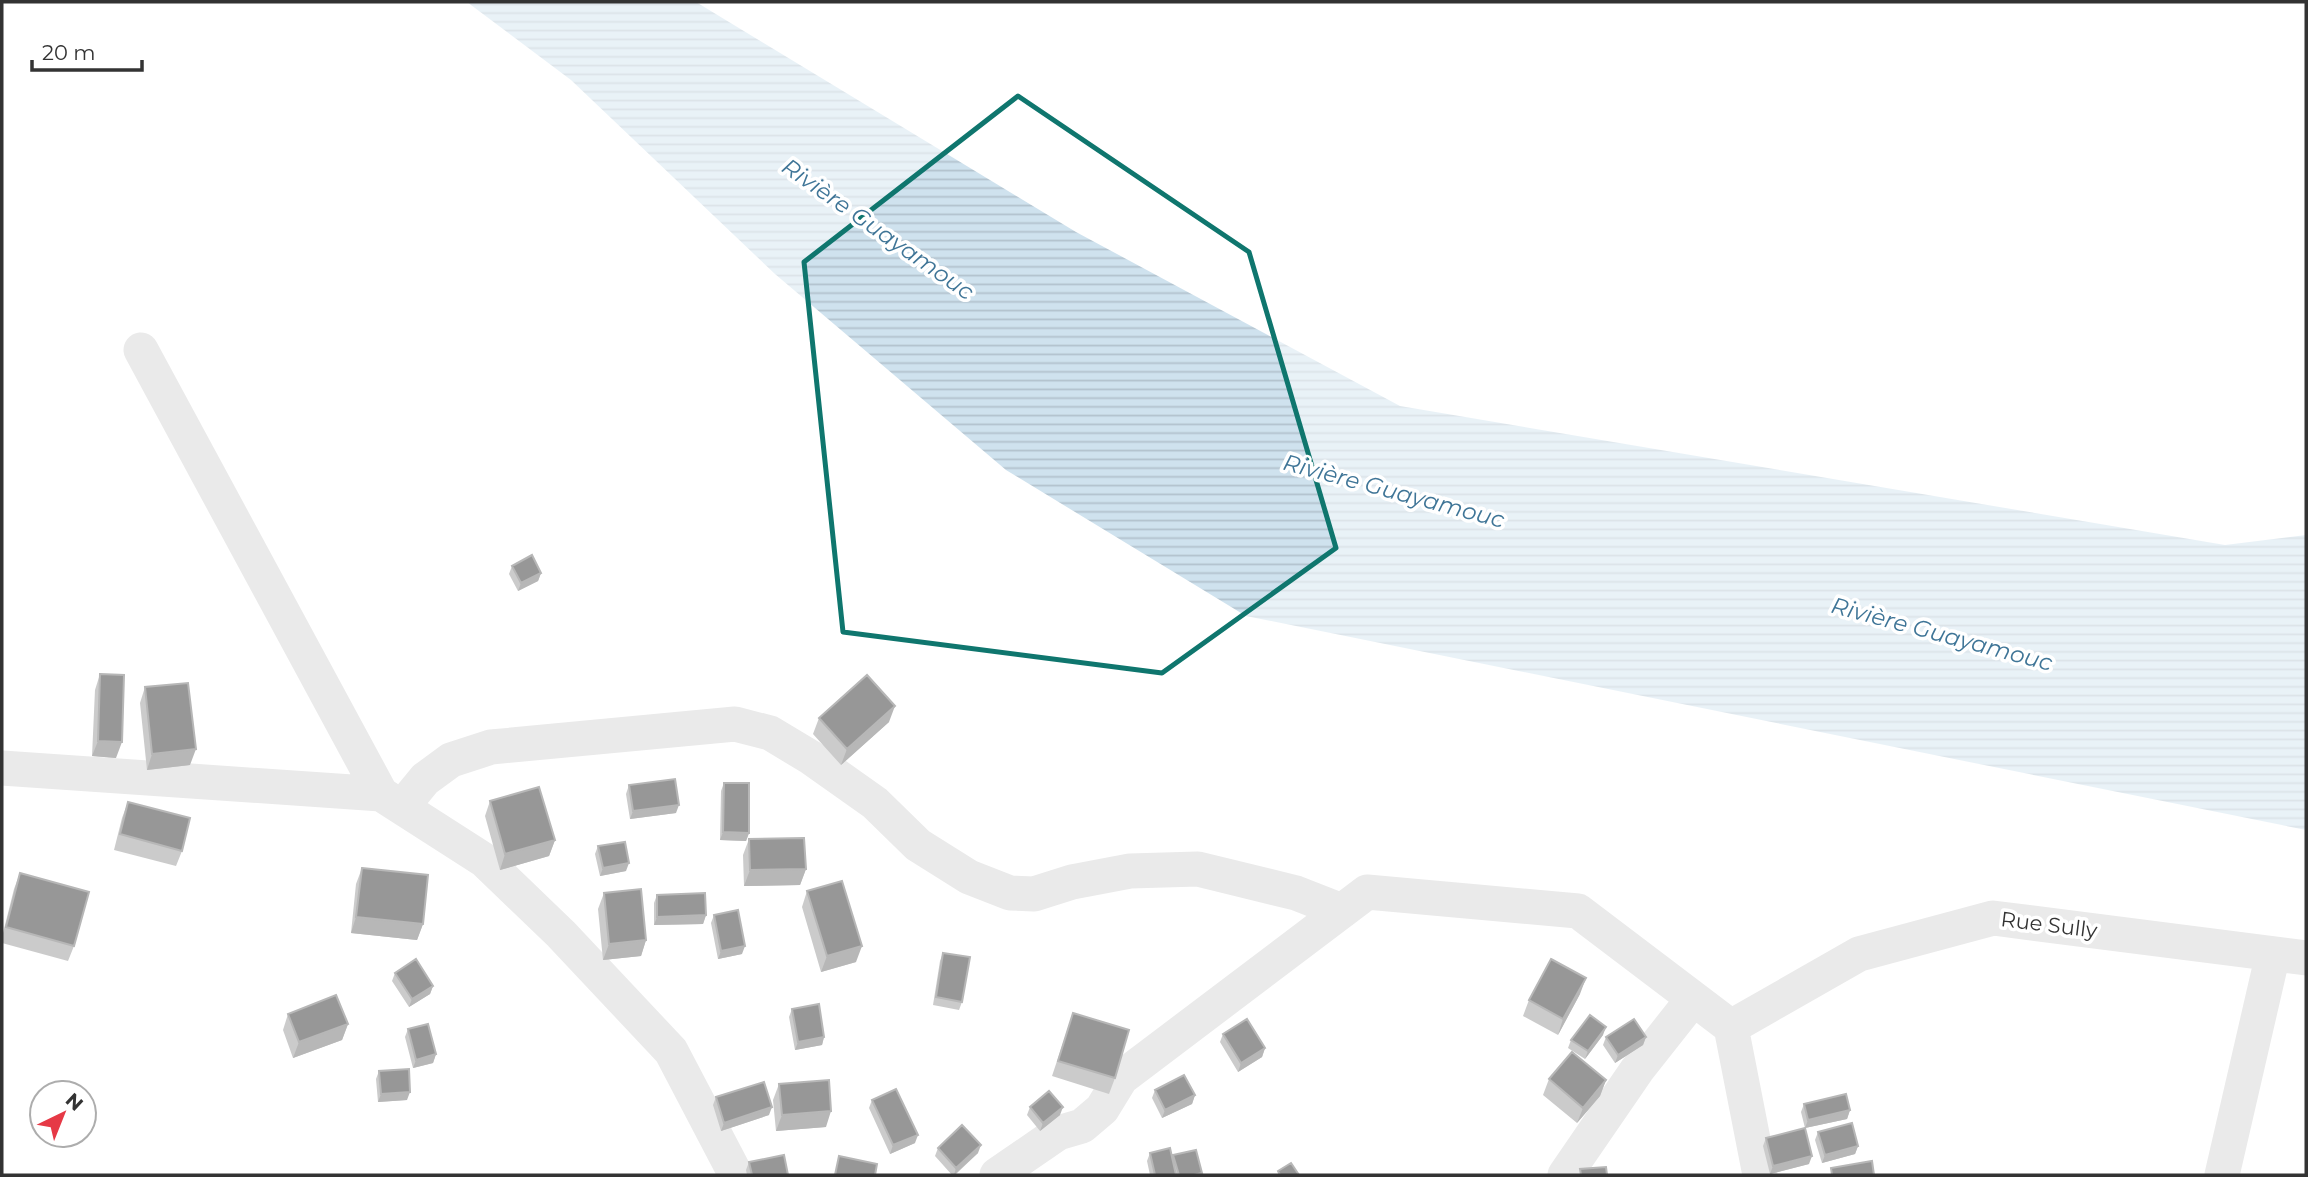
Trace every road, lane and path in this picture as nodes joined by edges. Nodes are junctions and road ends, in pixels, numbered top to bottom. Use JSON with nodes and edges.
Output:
{"nodes":[{"id":1,"x":141,"y":350,"type":"dead end"},
{"id":2,"x":2,"y":768,"type":"edge"},
{"id":3,"x":391,"y":801,"type":"junction"},
{"id":4,"x":1342,"y":911,"type":"junction"},
{"id":5,"x":2290,"y":956,"type":"edge"},
{"id":6,"x":1693,"y":999,"type":"junction"},
{"id":7,"x":1731,"y":1027,"type":"junction"},
{"id":8,"x":736,"y":1175,"type":"edge"},
{"id":9,"x":997,"y":1175,"type":"edge"},
{"id":10,"x":1565,"y":1175,"type":"edge"},
{"id":11,"x":1760,"y":1175,"type":"edge"},
{"id":12,"x":2222,"y":1175,"type":"edge"}],
"edges":[{"from":1,"to":3,"type":"street"},
{"from":2,"to":3,"type":"street"},
{"from":3,"to":4,"type":"street"},
{"from":3,"to":8,"type":"street"},
{"from":4,"to":6,"type":"street"},
{"from":4,"to":9,"type":"street"},
{"from":5,"to":7,"type":"street","name":"Rue Sully"},
{"from":5,"to":12,"type":"street"},
{"from":6,"to":7,"type":"street"},
{"from":6,"to":10,"type":"street"},
{"from":7,"to":11,"type":"street"}]}
